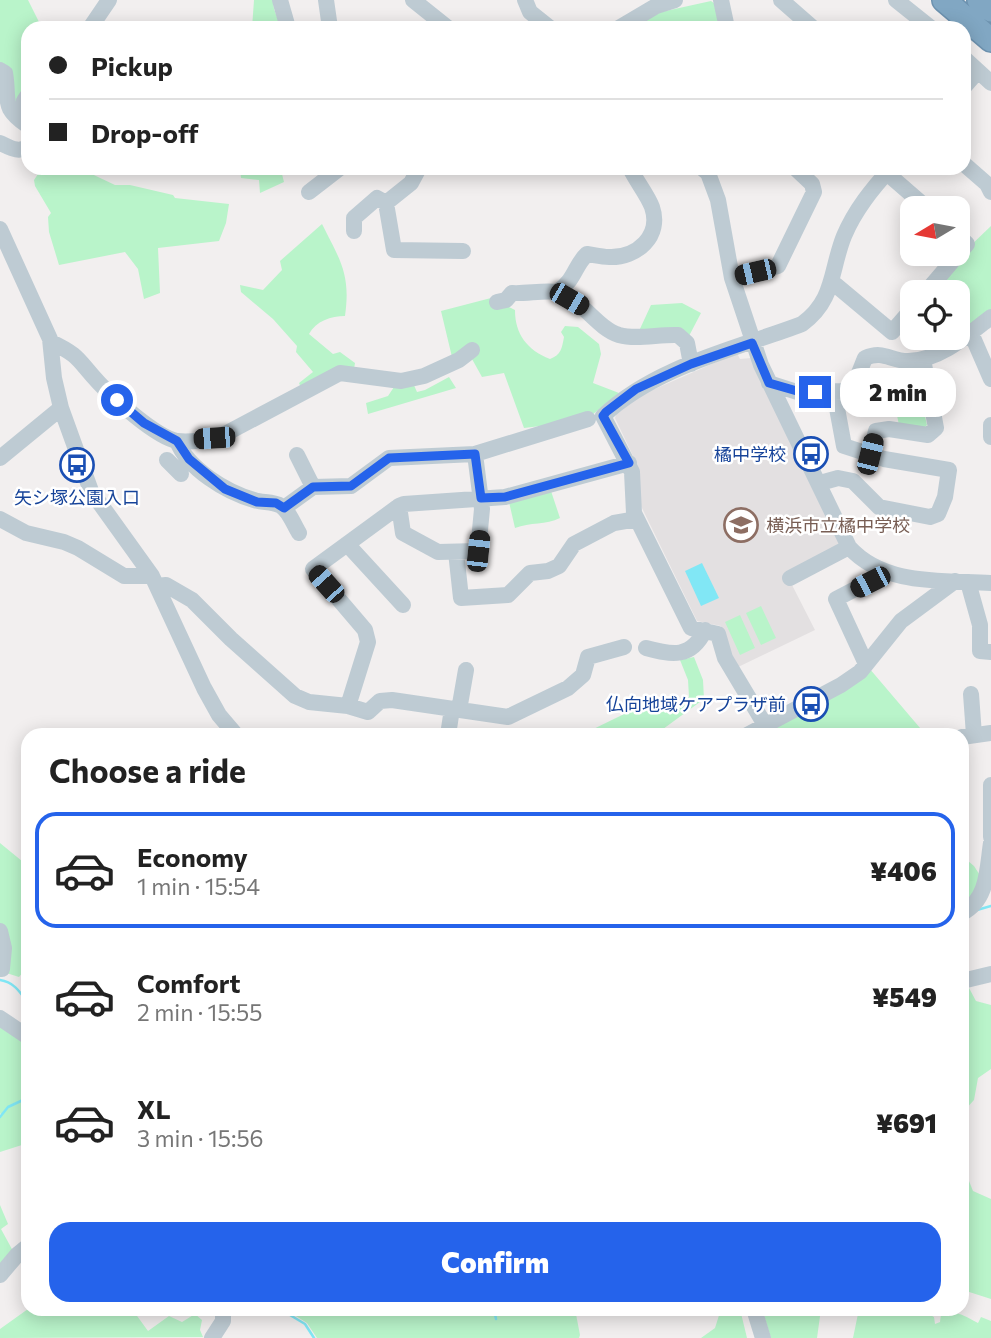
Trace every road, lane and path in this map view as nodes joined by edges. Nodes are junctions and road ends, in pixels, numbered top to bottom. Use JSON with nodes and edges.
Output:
{"nodes":[{"id":1,"x":109,"y":0,"type":"edge"},
{"id":2,"x":280,"y":0,"type":"edge"},
{"id":3,"x":326,"y":0,"type":"edge"},
{"id":4,"x":413,"y":0,"type":"edge"},
{"id":5,"x":524,"y":0,"type":"edge"},
{"id":6,"x":675,"y":0,"type":"edge"},
{"id":7,"x":721,"y":0,"type":"edge"},
{"id":8,"x":781,"y":0,"type":"edge"},
{"id":9,"x":896,"y":0,"type":"edge"},
{"id":10,"x":944,"y":0,"type":"edge"},
{"id":11,"x":979,"y":0,"type":"edge"},
{"id":12,"x":991,"y":10,"type":"edge"},
{"id":13,"x":95,"y":21,"type":"edge"},
{"id":14,"x":286,"y":21,"type":"edge"},
{"id":15,"x":329,"y":21,"type":"edge"},
{"id":16,"x":439,"y":21,"type":"edge"},
{"id":17,"x":541,"y":21,"type":"edge"},
{"id":18,"x":631,"y":21,"type":"edge"},
{"id":19,"x":726,"y":21,"type":"edge"},
{"id":20,"x":806,"y":21,"type":"edge"},
{"id":21,"x":922,"y":21,"type":"edge"},
{"id":22,"x":969,"y":21,"type":"edge"},
{"id":23,"x":971,"y":23,"type":"edge"},
{"id":24,"x":991,"y":40,"type":"edge"},
{"id":25,"x":971,"y":64,"type":"edge"},
{"id":26,"x":0,"y":70,"type":"edge"},
{"id":27,"x":978,"y":71,"type":"junction"},
{"id":28,"x":971,"y":79,"type":"edge"},
{"id":29,"x":991,"y":83,"type":"edge"},
{"id":30,"x":21,"y":122,"type":"edge"},
{"id":31,"x":0,"y":143,"type":"edge"},
{"id":32,"x":21,"y":149,"type":"edge"},
{"id":33,"x":971,"y":170,"type":"edge"},
{"id":34,"x":331,"y":175,"type":"edge"},
{"id":35,"x":415,"y":175,"type":"edge"},
{"id":36,"x":634,"y":175,"type":"edge"},
{"id":37,"x":709,"y":175,"type":"edge"},
{"id":38,"x":802,"y":175,"type":"edge"},
{"id":39,"x":882,"y":175,"type":"edge"},
{"id":40,"x":891,"y":175,"type":"edge"},
{"id":41,"x":309,"y":192,"type":"dead end"},
{"id":42,"x":991,"y":192,"type":"edge"},
{"id":43,"x":914,"y":196,"type":"edge"},
{"id":44,"x":386,"y":203,"type":"junction"},
{"id":45,"x":0,"y":229,"type":"edge"},
{"id":46,"x":354,"y":231,"type":"dead end"},
{"id":47,"x":463,"y":251,"type":"dead end"},
{"id":48,"x":949,"y":266,"type":"edge"},
{"id":49,"x":732,"y":278,"type":"junction"},
{"id":50,"x":936,"y":280,"type":"edge"},
{"id":51,"x":831,"y":281,"type":"junction"},
{"id":52,"x":557,"y":292,"type":"junction"},
{"id":53,"x":497,"y":302,"type":"dead end"},
{"id":54,"x":991,"y":317,"type":"edge"},
{"id":55,"x":900,"y":323,"type":"edge"},
{"id":56,"x":971,"y":333,"type":"junction"},
{"id":57,"x":51,"y":342,"type":"junction"},
{"id":58,"x":752,"y":343,"type":"junction"},
{"id":59,"x":472,"y":350,"type":"dead end"},
{"id":60,"x":923,"y":359,"type":"junction"},
{"id":61,"x":691,"y":364,"type":"junction"},
{"id":62,"x":991,"y":379,"type":"edge"},
{"id":63,"x":769,"y":383,"type":"junction"},
{"id":64,"x":834,"y":392,"type":"junction"},
{"id":65,"x":61,"y":408,"type":"junction"},
{"id":66,"x":588,"y":419,"type":"dead end"},
{"id":67,"x":991,"y":425,"type":"edge"},
{"id":68,"x":991,"y":437,"type":"edge"},
{"id":69,"x":177,"y":441,"type":"junction"},
{"id":70,"x":475,"y":454,"type":"junction"},
{"id":71,"x":870,"y":454,"type":"junction"},
{"id":72,"x":297,"y":455,"type":"dead end"},
{"id":73,"x":0,"y":458,"type":"edge"},
{"id":74,"x":629,"y":463,"type":"junction"},
{"id":75,"x":820,"y":483,"type":"junction"},
{"id":76,"x":313,"y":487,"type":"junction"},
{"id":77,"x":481,"y":498,"type":"junction"},
{"id":78,"x":398,"y":506,"type":"junction"},
{"id":79,"x":284,"y":508,"type":"junction"},
{"id":80,"x":0,"y":519,"type":"edge"},
{"id":81,"x":637,"y":519,"type":"junction"},
{"id":82,"x":299,"y":533,"type":"dead end"},
{"id":83,"x":347,"y":544,"type":"junction"},
{"id":84,"x":849,"y":547,"type":"junction"},
{"id":85,"x":456,"y":552,"type":"junction"},
{"id":86,"x":886,"y":573,"type":"junction"},
{"id":87,"x":790,"y":578,"type":"dead end"},
{"id":88,"x":155,"y":581,"type":"junction"},
{"id":89,"x":962,"y":582,"type":"junction"},
{"id":90,"x":991,"y":583,"type":"edge"},
{"id":91,"x":403,"y":605,"type":"dead end"},
{"id":92,"x":705,"y":631,"type":"junction"},
{"id":93,"x":624,"y":647,"type":"dead end"},
{"id":94,"x":646,"y":648,"type":"dead end"},
{"id":95,"x":991,"y":652,"type":"edge"},
{"id":96,"x":866,"y":664,"type":"junction"},
{"id":97,"x":466,"y":670,"type":"dead end"},
{"id":98,"x":971,"y":694,"type":"dead end"},
{"id":99,"x":348,"y":706,"type":"junction"},
{"id":100,"x":456,"y":709,"type":"junction"},
{"id":101,"x":765,"y":725,"type":"junction"},
{"id":102,"x":230,"y":728,"type":"edge"},
{"id":103,"x":450,"y":728,"type":"edge"},
{"id":104,"x":760,"y":728,"type":"edge"},
{"id":105,"x":969,"y":728,"type":"edge"},
{"id":106,"x":991,"y":733,"type":"edge"},
{"id":107,"x":969,"y":736,"type":"edge"},
{"id":108,"x":991,"y":785,"type":"edge"},
{"id":109,"x":991,"y":837,"type":"edge"},
{"id":110,"x":991,"y":844,"type":"edge"},
{"id":111,"x":969,"y":910,"type":"edge"},
{"id":112,"x":0,"y":931,"type":"edge"},
{"id":113,"x":0,"y":969,"type":"edge"},
{"id":114,"x":991,"y":974,"type":"edge"},
{"id":115,"x":969,"y":979,"type":"edge"},
{"id":116,"x":0,"y":1018,"type":"edge"},
{"id":117,"x":21,"y":1032,"type":"edge"},
{"id":118,"x":21,"y":1252,"type":"edge"},
{"id":119,"x":0,"y":1275,"type":"edge"},
{"id":120,"x":223,"y":1316,"type":"edge"},
{"id":121,"x":756,"y":1316,"type":"edge"},
{"id":122,"x":212,"y":1338,"type":"edge"},
{"id":123,"x":763,"y":1338,"type":"edge"}],
"edges":[{"from":1,"to":13,"type":"street"},
{"from":2,"to":14,"type":"street"},
{"from":3,"to":15,"type":"street"},
{"from":4,"to":16,"type":"street"},
{"from":5,"to":17,"type":"street"},
{"from":6,"to":18,"type":"street"},
{"from":7,"to":19,"type":"street"},
{"from":8,"to":20,"type":"street"},
{"from":9,"to":21,"type":"street"},
{"from":10,"to":22,"type":"highway"},
{"from":11,"to":12,"type":"highway"},
{"from":23,"to":24,"type":"highway"},
{"from":25,"to":27,"type":"street"},
{"from":26,"to":30,"type":"street"},
{"from":27,"to":28,"type":"street"},
{"from":27,"to":29,"type":"street"},
{"from":31,"to":32,"type":"street"},
{"from":33,"to":42,"type":"street"},
{"from":34,"to":41,"type":"street"},
{"from":35,"to":44,"type":"street"},
{"from":36,"to":52,"type":"street"},
{"from":37,"to":49,"type":"street"},
{"from":38,"to":49,"type":"street"},
{"from":39,"to":51,"type":"street"},
{"from":40,"to":43,"type":"street"},
{"from":44,"to":46,"type":"street"},
{"from":44,"to":47,"type":"street"},
{"from":45,"to":57,"type":"street"},
{"from":48,"to":50,"type":"street"},
{"from":49,"to":58,"type":"street"},
{"from":51,"to":55,"type":"street"},
{"from":51,"to":58,"type":"street"},
{"from":52,"to":53,"type":"street"},
{"from":52,"to":61,"type":"street"},
{"from":54,"to":56,"type":"street"},
{"from":56,"to":60,"type":"street"},
{"from":56,"to":62,"type":"street"},
{"from":57,"to":65,"type":"street"},
{"from":57,"to":69,"type":"street"},
{"from":58,"to":61,"type":"street"},
{"from":58,"to":63,"type":"street"},
{"from":59,"to":69,"type":"street"},
{"from":60,"to":64,"type":"street"},
{"from":60,"to":71,"type":"street"},
{"from":61,"to":74,"type":"street"},
{"from":63,"to":64,"type":"street"},
{"from":63,"to":75,"type":"street"},
{"from":64,"to":71,"type":"street"},
{"from":65,"to":73,"type":"street"},
{"from":65,"to":88,"type":"street"},
{"from":66,"to":70,"type":"street"},
{"from":67,"to":68,"type":"street"},
{"from":69,"to":79,"type":"street"},
{"from":70,"to":76,"type":"street"},
{"from":70,"to":77,"type":"street"},
{"from":71,"to":75,"type":"street"},
{"from":72,"to":76,"type":"street"},
{"from":74,"to":77,"type":"street"},
{"from":74,"to":81,"type":"street"},
{"from":75,"to":84,"type":"street"},
{"from":76,"to":79,"type":"street"},
{"from":77,"to":78,"type":"street"},
{"from":77,"to":85,"type":"street"},
{"from":78,"to":83,"type":"street"},
{"from":78,"to":85,"type":"street"},
{"from":79,"to":82,"type":"street"},
{"from":80,"to":88,"type":"street"},
{"from":81,"to":85,"type":"street"},
{"from":81,"to":92,"type":"street"},
{"from":83,"to":91,"type":"street"},
{"from":83,"to":99,"type":"street"},
{"from":84,"to":86,"type":"street"},
{"from":84,"to":87,"type":"street"},
{"from":86,"to":89,"type":"street"},
{"from":86,"to":96,"type":"street"},
{"from":88,"to":99,"type":"street"},
{"from":88,"to":102,"type":"street"},
{"from":89,"to":90,"type":"street"},
{"from":89,"to":95,"type":"street"},
{"from":89,"to":96,"type":"street"},
{"from":92,"to":94,"type":"street"},
{"from":92,"to":101,"type":"street"},
{"from":93,"to":100,"type":"street"},
{"from":96,"to":101,"type":"street"},
{"from":97,"to":100,"type":"street"},
{"from":98,"to":105,"type":"street"},
{"from":99,"to":100,"type":"street"},
{"from":100,"to":103,"type":"street"},
{"from":101,"to":104,"type":"street"},
{"from":106,"to":107,"type":"street"},
{"from":108,"to":109,"type":"street"},
{"from":110,"to":111,"type":"street"},
{"from":112,"to":113,"type":"street"},
{"from":114,"to":115,"type":"street"},
{"from":116,"to":117,"type":"street"},
{"from":118,"to":119,"type":"street"},
{"from":120,"to":122,"type":"street"},
{"from":121,"to":123,"type":"street"}]}
